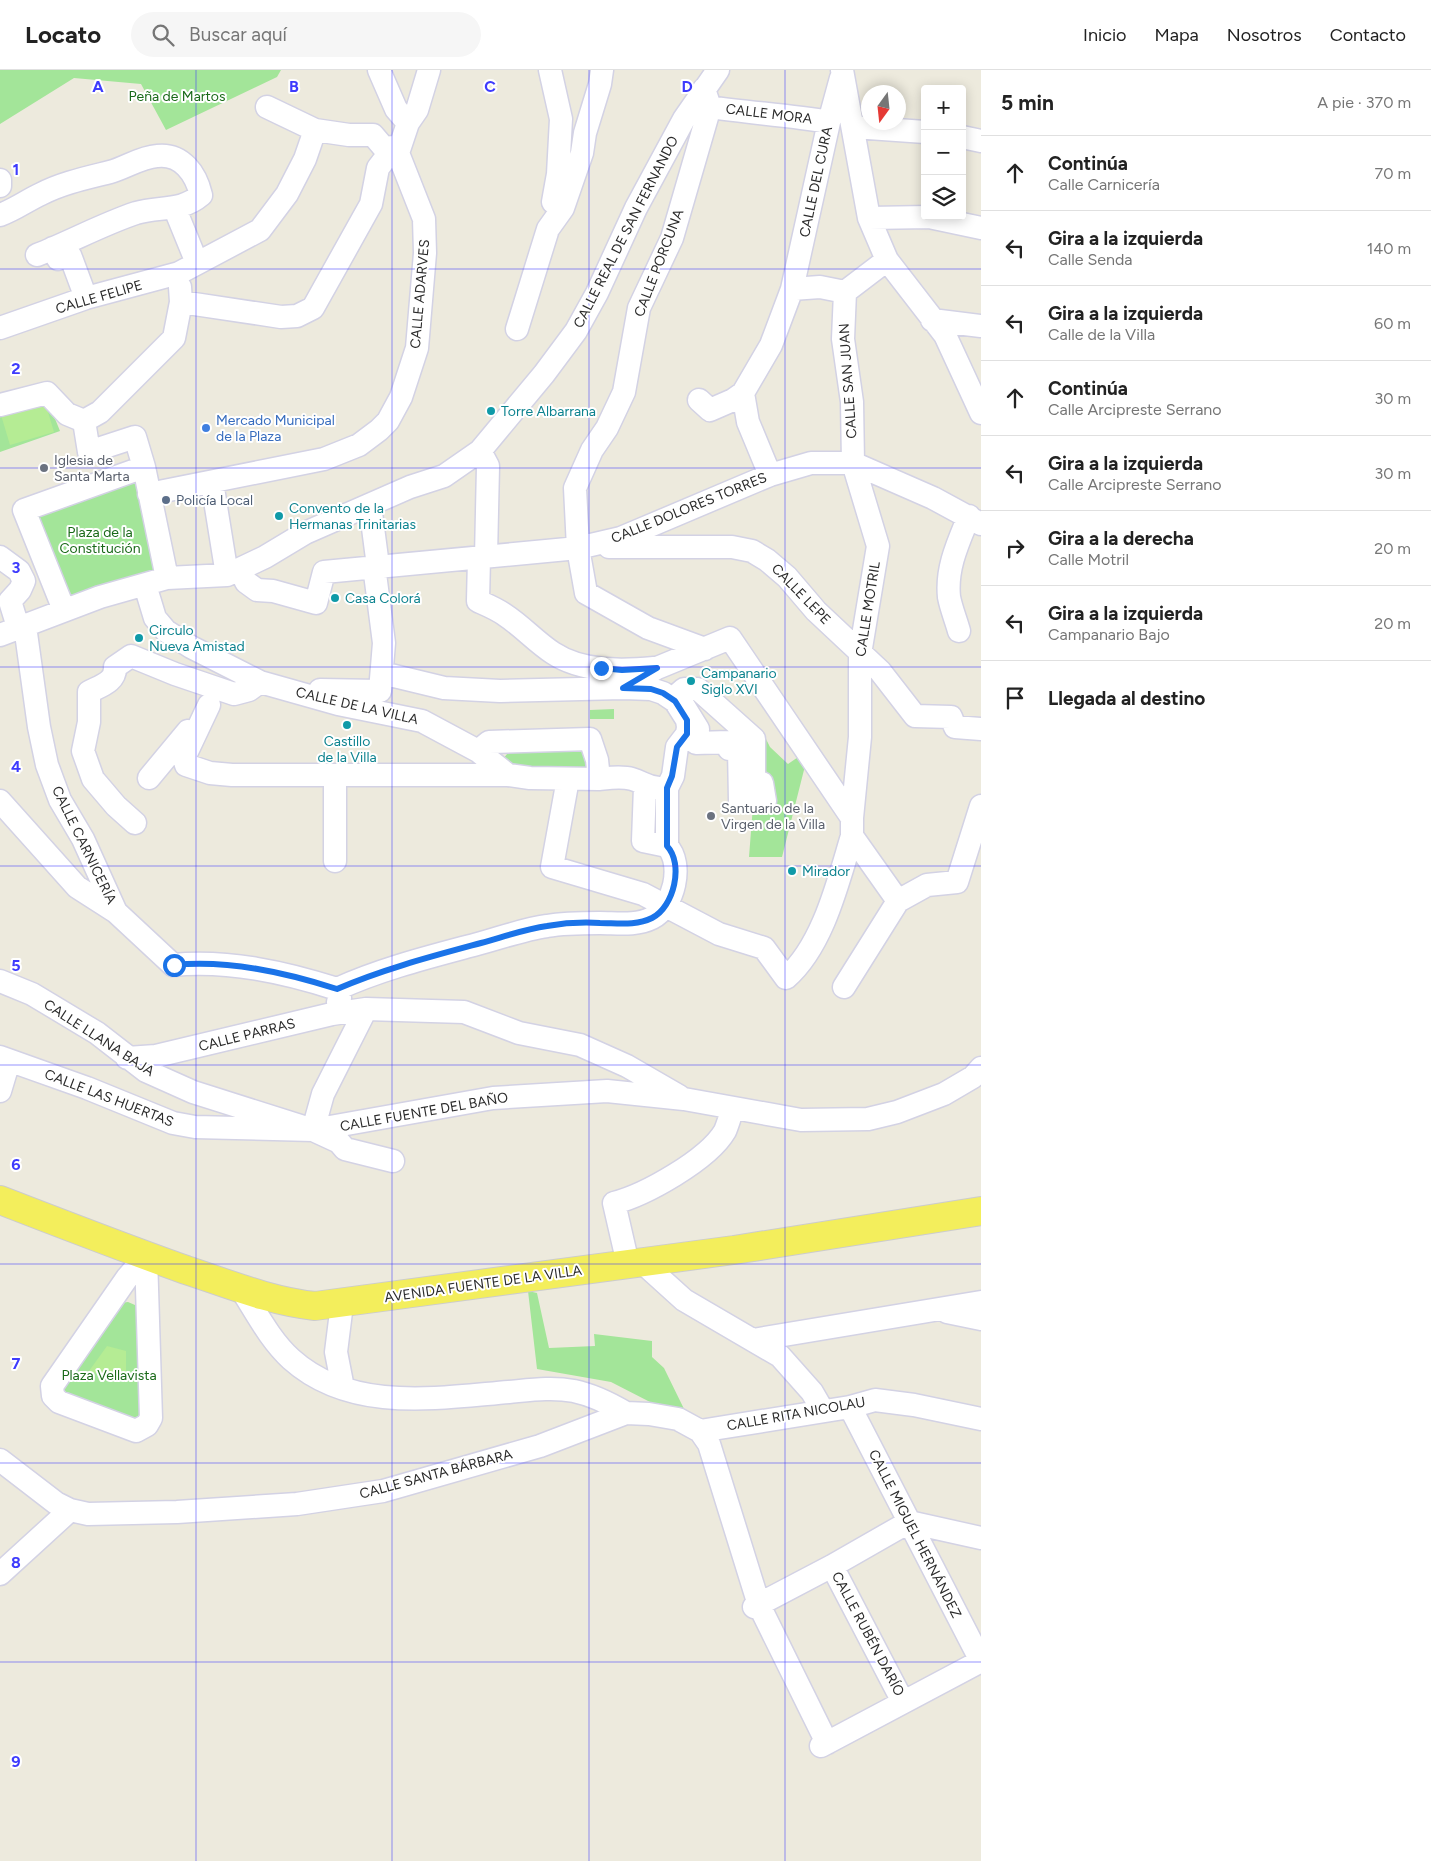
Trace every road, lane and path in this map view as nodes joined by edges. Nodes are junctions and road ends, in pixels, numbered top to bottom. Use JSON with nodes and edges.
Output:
{"nodes":[{"id":1,"x":379,"y":70,"type":"edge"},
{"id":2,"x":429,"y":70,"type":"edge"},
{"id":3,"x":550,"y":70,"type":"edge"},
{"id":4,"x":602,"y":70,"type":"edge"},
{"id":5,"x":718,"y":70,"type":"edge"},
{"id":6,"x":842,"y":72,"type":"edge"},
{"id":7,"x":707,"y":98,"type":"junction"},
{"id":8,"x":266,"y":107,"type":"dead end"},
{"id":9,"x":829,"y":122,"type":"junction"},
{"id":10,"x":408,"y":123,"type":"junction"},
{"id":11,"x":854,"y":127,"type":"junction"},
{"id":12,"x":315,"y":130,"type":"junction"},
{"id":13,"x":921,"y":132,"type":"edge"},
{"id":14,"x":966,"y":138,"type":"edge"},
{"id":15,"x":981,"y":141,"type":"edge"},
{"id":16,"x":396,"y":150,"type":"junction"},
{"id":17,"x":0,"y":180,"type":"edge"},
{"id":18,"x":0,"y":186,"type":"edge"},
{"id":19,"x":176,"y":209,"type":"junction"},
{"id":20,"x":0,"y":215,"type":"edge"},
{"id":21,"x":869,"y":218,"type":"junction"},
{"id":22,"x":981,"y":228,"type":"edge"},
{"id":23,"x":548,"y":229,"type":"junction"},
{"id":24,"x":887,"y":260,"type":"junction"},
{"id":25,"x":188,"y":268,"type":"junction"},
{"id":26,"x":792,"y":289,"type":"junction"},
{"id":27,"x":845,"y":292,"type":"junction"},
{"id":28,"x":86,"y":298,"type":"junction"},
{"id":29,"x":181,"y":302,"type":"junction"},
{"id":30,"x":932,"y":320,"type":"junction"},
{"id":31,"x":981,"y":326,"type":"edge"},
{"id":32,"x":0,"y":328,"type":"edge"},
{"id":33,"x":517,"y":329,"type":"dead end"},
{"id":34,"x":743,"y":393,"type":"junction"},
{"id":35,"x":699,"y":400,"type":"dead end"},
{"id":36,"x":0,"y":405,"type":"edge"},
{"id":37,"x":981,"y":414,"type":"edge"},
{"id":38,"x":84,"y":421,"type":"junction"},
{"id":39,"x":480,"y":451,"type":"junction"},
{"id":40,"x":853,"y":463,"type":"junction"},
{"id":41,"x":144,"y":467,"type":"junction"},
{"id":42,"x":770,"y":475,"type":"junction"},
{"id":43,"x":212,"y":482,"type":"junction"},
{"id":44,"x":149,"y":494,"type":"junction"},
{"id":45,"x":370,"y":505,"type":"junction"},
{"id":46,"x":975,"y":520,"type":"edge"},
{"id":47,"x":578,"y":548,"type":"junction"},
{"id":48,"x":0,"y":557,"type":"edge"},
{"id":49,"x":482,"y":557,"type":"junction"},
{"id":50,"x":44,"y":561,"type":"junction"},
{"id":51,"x":376,"y":566,"type":"junction"},
{"id":52,"x":19,"y":571,"type":"junction"},
{"id":53,"x":234,"y":572,"type":"junction"},
{"id":54,"x":167,"y":578,"type":"junction"},
{"id":55,"x":145,"y":585,"type":"junction"},
{"id":56,"x":64,"y":610,"type":"junction"},
{"id":57,"x":9,"y":631,"type":"edge"},
{"id":58,"x":959,"y":631,"type":"dead end"},
{"id":59,"x":705,"y":649,"type":"junction"},
{"id":60,"x":860,"y":654,"type":"junction"},
{"id":61,"x":657,"y":668,"type":"junction"},
{"id":62,"x":382,"y":673,"type":"junction"},
{"id":63,"x":175,"y":674,"type":"junction"},
{"id":64,"x":260,"y":682,"type":"junction"},
{"id":65,"x":623,"y":688,"type":"junction"},
{"id":66,"x":294,"y":692,"type":"junction"},
{"id":67,"x":209,"y":705,"type":"junction"},
{"id":68,"x":981,"y":729,"type":"edge"},
{"id":69,"x":478,"y":751,"type":"junction"},
{"id":70,"x":508,"y":775,"type":"junction"},
{"id":71,"x":335,"y":776,"type":"junction"},
{"id":72,"x":149,"y":778,"type":"dead end"},
{"id":73,"x":568,"y":779,"type":"junction"},
{"id":74,"x":598,"y":779,"type":"junction"},
{"id":75,"x":656,"y":788,"type":"junction"},
{"id":76,"x":0,"y":801,"type":"edge"},
{"id":77,"x":740,"y":801,"type":"joint"},
{"id":78,"x":981,"y":806,"type":"edge"},
{"id":79,"x":135,"y":823,"type":"dead end"},
{"id":80,"x":852,"y":827,"type":"junction"},
{"id":81,"x":335,"y":861,"type":"dead end"},
{"id":82,"x":898,"y":901,"type":"junction"},
{"id":83,"x":667,"y":906,"type":"junction"},
{"id":84,"x":116,"y":912,"type":"junction"},
{"id":85,"x":0,"y":981,"type":"edge"},
{"id":86,"x":844,"y":987,"type":"dead end"},
{"id":87,"x":337,"y":989,"type":"junction"},
{"id":88,"x":366,"y":1009,"type":"junction"},
{"id":89,"x":332,"y":1014,"type":"junction"},
{"id":90,"x":127,"y":1058,"type":"junction"},
{"id":91,"x":5,"y":1059,"type":"edge"},
{"id":92,"x":981,"y":1068,"type":"edge"},
{"id":93,"x":0,"y":1091,"type":"edge"},
{"id":94,"x":684,"y":1100,"type":"junction"},
{"id":95,"x":733,"y":1109,"type":"junction"},
{"id":96,"x":313,"y":1130,"type":"junction"},
{"id":97,"x":393,"y":1161,"type":"dead end"},
{"id":98,"x":0,"y":1200,"type":"edge"},
{"id":99,"x":981,"y":1212,"type":"edge"},
{"id":100,"x":146,"y":1256,"type":"junction"},
{"id":101,"x":635,"y":1263,"type":"junction"},
{"id":102,"x":240,"y":1289,"type":"junction"},
{"id":103,"x":981,"y":1302,"type":"edge"},
{"id":104,"x":342,"y":1304,"type":"junction"},
{"id":105,"x":937,"y":1309,"type":"junction"},
{"id":106,"x":981,"y":1319,"type":"edge"},
{"id":107,"x":753,"y":1340,"type":"junction"},
{"id":108,"x":343,"y":1388,"type":"junction"},
{"id":109,"x":850,"y":1407,"type":"junction"},
{"id":110,"x":823,"y":1411,"type":"junction"},
{"id":111,"x":626,"y":1413,"type":"junction"},
{"id":112,"x":981,"y":1419,"type":"edge"},
{"id":113,"x":700,"y":1431,"type":"junction"},
{"id":114,"x":0,"y":1460,"type":"edge"},
{"id":115,"x":70,"y":1510,"type":"junction"},
{"id":116,"x":909,"y":1522,"type":"junction"},
{"id":117,"x":981,"y":1538,"type":"edge"},
{"id":118,"x":832,"y":1566,"type":"junction"},
{"id":119,"x":0,"y":1574,"type":"edge"},
{"id":120,"x":756,"y":1606,"type":"junction"},
{"id":121,"x":981,"y":1661,"type":"edge"},
{"id":122,"x":904,"y":1702,"type":"junction"}],
"edges":[{"from":1,"to":10,"type":"street"},
{"from":2,"to":10,"type":"street"},
{"from":3,"to":23,"type":"street"},
{"from":4,"to":23,"type":"street"},
{"from":5,"to":7,"type":"street","name":"CALLE REAL DE SAN FERNANDO"},
{"from":6,"to":9,"type":"street","name":"CALLE DEL CURA"},
{"from":6,"to":11,"type":"street"},
{"from":7,"to":9,"type":"street","name":"CALLE MORA"},
{"from":7,"to":39,"type":"street","name":"CALLE REAL DE SAN FERNANDO"},
{"from":7,"to":47,"type":"street","name":"CALLE PORCUNA"},
{"from":8,"to":12,"type":"street"},
{"from":9,"to":26,"type":"street","name":"CALLE DEL CURA"},
{"from":10,"to":16,"type":"street"},
{"from":11,"to":13,"type":"street"},
{"from":11,"to":21,"type":"street"},
{"from":12,"to":16,"type":"street"},
{"from":12,"to":25,"type":"street","name":"CALLE FELIPE"},
{"from":14,"to":15,"type":"street"},
{"from":16,"to":29,"type":"street"},
{"from":16,"to":43,"type":"street","name":"CALLE ADARVES"},
{"from":17,"to":18,"type":"street"},
{"from":19,"to":20,"type":"street"},
{"from":19,"to":25,"type":"street"},
{"from":19,"to":28,"type":"street"},
{"from":21,"to":22,"type":"street"},
{"from":21,"to":24,"type":"street"},
{"from":23,"to":33,"type":"street"},
{"from":24,"to":27,"type":"street"},
{"from":24,"to":30,"type":"street"},
{"from":25,"to":28,"type":"street","name":"CALLE FELIPE"},
{"from":25,"to":29,"type":"street"},
{"from":26,"to":27,"type":"street"},
{"from":26,"to":34,"type":"street","name":"CALLE DEL CURA"},
{"from":27,"to":40,"type":"street","name":"CALLE SAN JUAN"},
{"from":28,"to":32,"type":"street","name":"CALLE FELIPE"},
{"from":29,"to":38,"type":"street"},
{"from":30,"to":31,"type":"street"},
{"from":30,"to":37,"type":"street"},
{"from":34,"to":35,"type":"street"},
{"from":34,"to":42,"type":"street"},
{"from":36,"to":38,"type":"street"},
{"from":38,"to":41,"type":"street"},
{"from":39,"to":45,"type":"street","name":"CALLE REAL DE SAN FERNANDO"},
{"from":39,"to":49,"type":"street"},
{"from":40,"to":42,"type":"street","name":"CALLE DOLORES TORRES"},
{"from":40,"to":46,"type":"street","name":"CALLE DOLORES TORRES"},
{"from":40,"to":60,"type":"street","name":"CALLE MOTRIL"},
{"from":41,"to":44,"type":"street"},
{"from":41,"to":50,"type":"street"},
{"from":42,"to":47,"type":"street","name":"CALLE DOLORES TORRES"},
{"from":43,"to":44,"type":"street","name":"CALLE ADARVES"},
{"from":43,"to":53,"type":"street"},
{"from":44,"to":54,"type":"street"},
{"from":45,"to":51,"type":"street"},
{"from":45,"to":53,"type":"street","name":"CALLE REAL DE SAN FERNANDO"},
{"from":46,"to":58,"type":"street"},
{"from":47,"to":49,"type":"street","name":"CALLE DOLORES TORRES"},
{"from":47,"to":59,"type":"street","name":"CALLE PORCUNA"},
{"from":47,"to":60,"type":"street","name":"CALLE LEPE"},
{"from":48,"to":52,"type":"street"},
{"from":49,"to":51,"type":"street","name":"CALLE DOLORES TORRES"},
{"from":49,"to":61,"type":"street"},
{"from":50,"to":52,"type":"street"},
{"from":50,"to":56,"type":"street"},
{"from":51,"to":53,"type":"street","name":"CALLE DOLORES TORRES"},
{"from":51,"to":62,"type":"street"},
{"from":52,"to":57,"type":"street","name":"CALLE CARNICERÍA"},
{"from":53,"to":54,"type":"street","name":"CALLE REAL DE SAN FERNANDO"},
{"from":54,"to":55,"type":"street"},
{"from":55,"to":56,"type":"street"},
{"from":55,"to":64,"type":"street","name":"CALLE DE LA VILLA"},
{"from":56,"to":57,"type":"street"},
{"from":57,"to":84,"type":"street","name":"CALLE CARNICERÍA"},
{"from":59,"to":61,"type":"street"},
{"from":59,"to":80,"type":"street"},
{"from":60,"to":68,"type":"street","name":"CALLE LEPE"},
{"from":60,"to":80,"type":"street","name":"CALLE MOTRIL"},
{"from":61,"to":65,"type":"street"},
{"from":62,"to":65,"type":"street"},
{"from":62,"to":66,"type":"street"},
{"from":63,"to":64,"type":"street"},
{"from":63,"to":67,"type":"street"},
{"from":63,"to":79,"type":"street"},
{"from":64,"to":66,"type":"street","name":"CALLE DE LA VILLA"},
{"from":65,"to":75,"type":"street"},
{"from":66,"to":69,"type":"street","name":"CALLE DE LA VILLA"},
{"from":67,"to":71,"type":"street"},
{"from":67,"to":72,"type":"street"},
{"from":69,"to":70,"type":"street","name":"CALLE DE LA VILLA"},
{"from":69,"to":74,"type":"street"},
{"from":70,"to":71,"type":"street"},
{"from":70,"to":73,"type":"street"},
{"from":71,"to":81,"type":"street"},
{"from":73,"to":74,"type":"street"},
{"from":73,"to":83,"type":"street"},
{"from":74,"to":75,"type":"street"},
{"from":75,"to":83,"type":"street"},
{"from":76,"to":84,"type":"street"},
{"from":77,"to":77,"type":"street"},
{"from":78,"to":82,"type":"street"},
{"from":80,"to":82,"type":"street"},
{"from":80,"to":83,"type":"street","name":"CALLE MOTRIL"},
{"from":82,"to":86,"type":"street"},
{"from":83,"to":87,"type":"street"},
{"from":84,"to":87,"type":"street","name":"CALLE CARNICERÍA"},
{"from":85,"to":90,"type":"street","name":"CALLE LLANA BAJA"},
{"from":87,"to":89,"type":"street"},
{"from":88,"to":89,"type":"street","name":"CALLE PARRAS"},
{"from":88,"to":94,"type":"street","name":"CALLE PARRAS"},
{"from":88,"to":96,"type":"street"},
{"from":89,"to":90,"type":"street","name":"CALLE PARRAS"},
{"from":90,"to":96,"type":"street","name":"CALLE LLANA BAJA"},
{"from":91,"to":93,"type":"street"},
{"from":91,"to":96,"type":"street","name":"CALLE LAS HUERTAS"},
{"from":92,"to":95,"type":"street","name":"CALLE FUENTE DEL BAÑO"},
{"from":94,"to":95,"type":"street","name":"CALLE FUENTE DEL BAÑO"},
{"from":94,"to":96,"type":"street","name":"CALLE FUENTE DEL BAÑO"},
{"from":95,"to":101,"type":"street"},
{"from":96,"to":97,"type":"street","name":"CALLE LAS HUERTAS"},
{"from":98,"to":100,"type":"main road","name":"AVENIDA FUENTE DE LA VILLA"},
{"from":99,"to":101,"type":"main road","name":"AVENIDA FUENTE DE LA VILLA"},
{"from":100,"to":100,"type":"street"},
{"from":100,"to":102,"type":"main road","name":"AVENIDA FUENTE DE LA VILLA"},
{"from":101,"to":104,"type":"main road","name":"AVENIDA FUENTE DE LA VILLA"},
{"from":101,"to":107,"type":"street"},
{"from":102,"to":104,"type":"main road","name":"AVENIDA FUENTE DE LA VILLA"},
{"from":102,"to":108,"type":"street"},
{"from":103,"to":105,"type":"street"},
{"from":104,"to":108,"type":"street"},
{"from":105,"to":106,"type":"street"},
{"from":105,"to":107,"type":"street"},
{"from":107,"to":110,"type":"street"},
{"from":108,"to":111,"type":"street"},
{"from":109,"to":110,"type":"street","name":"CALLE RITA NICOLAU"},
{"from":109,"to":112,"type":"street","name":"CALLE RITA NICOLAU"},
{"from":109,"to":116,"type":"street","name":"CALLE MIGUEL HERNÁNDEZ"},
{"from":110,"to":113,"type":"street","name":"CALLE RITA NICOLAU"},
{"from":111,"to":113,"type":"street","name":"CALLE SANTA BÁRBARA"},
{"from":111,"to":115,"type":"street","name":"CALLE SANTA BÁRBARA"},
{"from":113,"to":120,"type":"street"},
{"from":114,"to":115,"type":"street","name":"CALLE SANTA BÁRBARA"},
{"from":115,"to":119,"type":"street"},
{"from":116,"to":117,"type":"street"},
{"from":116,"to":118,"type":"street"},
{"from":116,"to":121,"type":"street","name":"CALLE MIGUEL HERNÁNDEZ"},
{"from":118,"to":120,"type":"street"},
{"from":118,"to":122,"type":"street","name":"CALLE RUBÉN DARÍO"},
{"from":120,"to":122,"type":"street"},
{"from":121,"to":122,"type":"street"}]}
